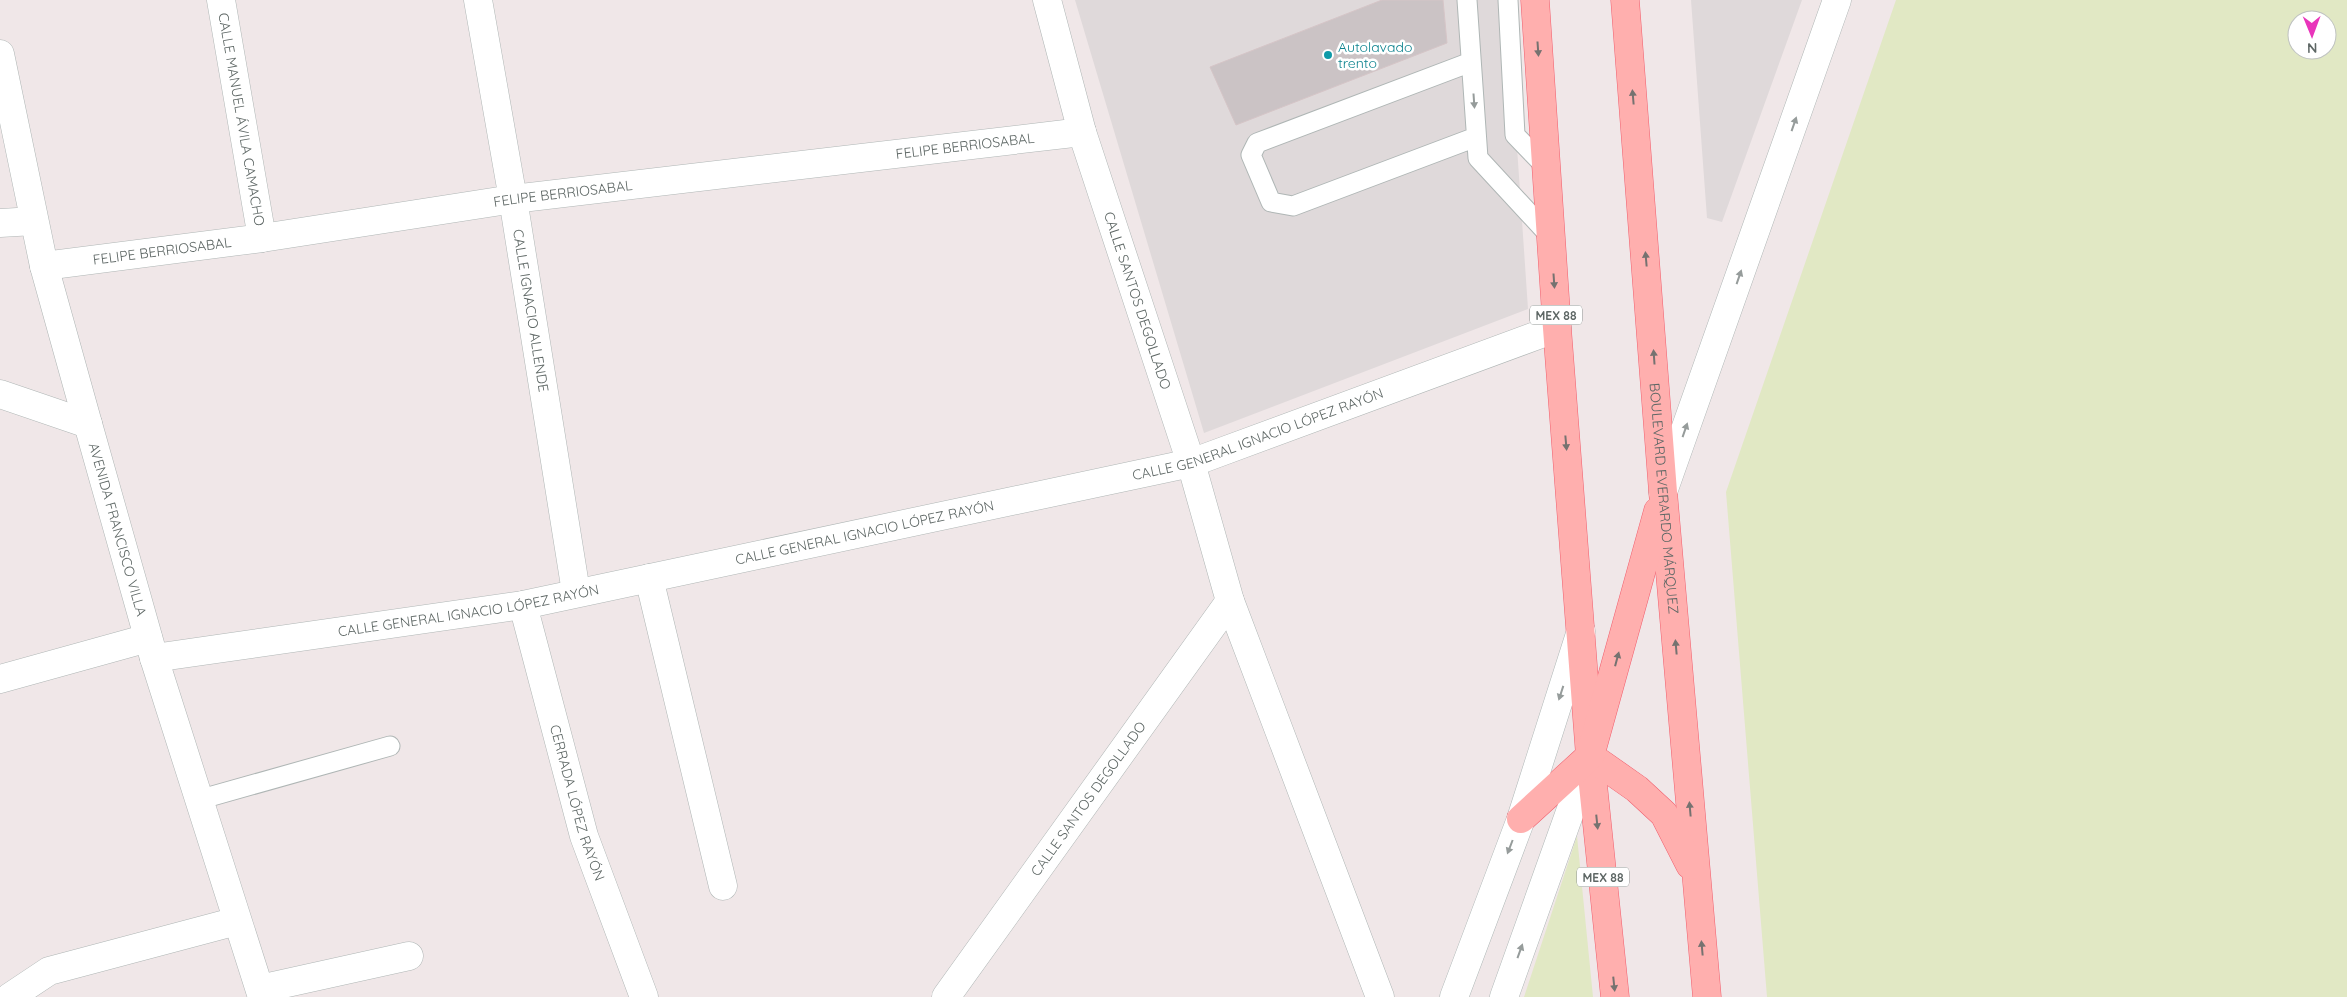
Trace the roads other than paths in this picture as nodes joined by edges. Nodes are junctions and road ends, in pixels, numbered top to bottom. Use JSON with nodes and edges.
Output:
{"nodes":[{"id":1,"x":221,"y":0,"type":"edge"},
{"id":2,"x":478,"y":0,"type":"edge"},
{"id":3,"x":1047,"y":0,"type":"edge"},
{"id":4,"x":1467,"y":0,"type":"edge"},
{"id":5,"x":1508,"y":0,"type":"edge"},
{"id":6,"x":1535,"y":0,"type":"edge"},
{"id":7,"x":1625,"y":0,"type":"edge"},
{"id":8,"x":1837,"y":0,"type":"edge"},
{"id":9,"x":0,"y":54,"type":"edge"},
{"id":10,"x":1471,"y":62,"type":"junction"},
{"id":11,"x":1082,"y":132,"type":"junction"},
{"id":12,"x":1476,"y":137,"type":"junction"},
{"id":13,"x":1546,"y":166,"type":"junction"},
{"id":14,"x":513,"y":199,"type":"junction"},
{"id":15,"x":34,"y":221,"type":"junction"},
{"id":16,"x":0,"y":223,"type":"edge"},
{"id":17,"x":1551,"y":237,"type":"junction"},
{"id":18,"x":262,"y":238,"type":"junction"},
{"id":19,"x":44,"y":266,"type":"junction"},
{"id":20,"x":1557,"y":328,"type":"junction"},
{"id":21,"x":0,"y":394,"type":"edge"},
{"id":22,"x":88,"y":424,"type":"junction"},
{"id":23,"x":1191,"y":463,"type":"junction"},
{"id":24,"x":1663,"y":492,"type":"junction"},
{"id":25,"x":649,"y":578,"type":"junction"},
{"id":26,"x":576,"y":592,"type":"junction"},
{"id":27,"x":1230,"y":601,"type":"junction"},
{"id":28,"x":523,"y":605,"type":"junction"},
{"id":29,"x":1581,"y":630,"type":"junction"},
{"id":30,"x":151,"y":648,"type":"junction"},
{"id":31,"x":0,"y":678,"type":"edge"},
{"id":32,"x":390,"y":746,"type":"dead end"},
{"id":33,"x":1590,"y":756,"type":"junction"},
{"id":34,"x":198,"y":800,"type":"junction"},
{"id":35,"x":1521,"y":819,"type":"junction"},
{"id":36,"x":1695,"y":875,"type":"junction"},
{"id":37,"x":723,"y":886,"type":"dead end"},
{"id":38,"x":237,"y":921,"type":"junction"},
{"id":39,"x":409,"y":956,"type":"dead end"},
{"id":40,"x":261,"y":993,"type":"edge"},
{"id":41,"x":10,"y":997,"type":"edge"},
{"id":42,"x":644,"y":997,"type":"edge"},
{"id":43,"x":946,"y":997,"type":"edge"},
{"id":44,"x":1380,"y":997,"type":"edge"},
{"id":45,"x":1454,"y":997,"type":"edge"},
{"id":46,"x":1504,"y":997,"type":"edge"},
{"id":47,"x":1615,"y":997,"type":"edge"},
{"id":48,"x":1707,"y":997,"type":"edge"}],
"edges":[{"from":1,"to":18,"type":"street","name":"CALLE MANUEL ÁVILA CAMACHO"},
{"from":2,"to":14,"type":"street","name":"CALLE IGNACIO ALLENDE"},
{"from":3,"to":11,"type":"street","name":"CALLE SANTOS DEGOLLADO"},
{"from":4,"to":10,"type":"lane"},
{"from":5,"to":13,"type":"lane"},
{"from":6,"to":13,"type":"main road","number":"MEX 88","one_way":true},
{"from":24,"to":7,"type":"main road","name":"BOULEVARD EVERARDO MÁRQUEZ","one_way":true},
{"from":24,"to":8,"type":"street","one_way":true},
{"from":9,"to":15,"type":"street","name":"AVENIDA FRANCISCO VILLA"},
{"from":10,"to":12,"type":"lane","one_way":true},
{"from":10,"to":12,"type":"lane"},
{"from":11,"to":14,"type":"street","name":"FELIPE BERRIOSABAL"},
{"from":11,"to":23,"type":"street","name":"CALLE SANTOS DEGOLLADO"},
{"from":12,"to":17,"type":"lane"},
{"from":13,"to":17,"type":"main road","number":"MEX 88"},
{"from":14,"to":18,"type":"street","name":"FELIPE BERRIOSABAL"},
{"from":14,"to":26,"type":"street","name":"CALLE IGNACIO ALLENDE"},
{"from":15,"to":16,"type":"street"},
{"from":15,"to":19,"type":"street","name":"AVENIDA FRANCISCO VILLA"},
{"from":17,"to":20,"type":"main road","number":"MEX 88","one_way":true},
{"from":18,"to":19,"type":"street","name":"FELIPE BERRIOSABAL"},
{"from":19,"to":22,"type":"street","name":"AVENIDA FRANCISCO VILLA"},
{"from":20,"to":23,"type":"street","name":"CALLE GENERAL IGNACIO LÓPEZ RAYÓN"},
{"from":20,"to":29,"type":"main road","number":"MEX 88","one_way":true},
{"from":21,"to":22,"type":"street"},
{"from":22,"to":30,"type":"street","name":"AVENIDA FRANCISCO VILLA"},
{"from":23,"to":25,"type":"street","name":"CALLE GENERAL IGNACIO LÓPEZ RAYÓN"},
{"from":23,"to":27,"type":"street","name":"CALLE SANTOS DEGOLLADO"},
{"from":33,"to":24,"type":"main road","one_way":true},
{"from":36,"to":24,"type":"main road","name":"BOULEVARD EVERARDO MÁRQUEZ","one_way":true},
{"from":25,"to":26,"type":"street","name":"CALLE GENERAL IGNACIO LÓPEZ RAYÓN"},
{"from":25,"to":37,"type":"street"},
{"from":26,"to":28,"type":"street","name":"CALLE GENERAL IGNACIO LÓPEZ RAYÓN"},
{"from":27,"to":43,"type":"street","name":"CALLE SANTOS DEGOLLADO"},
{"from":27,"to":44,"type":"street","name":"CALLE SANTOS DEGOLLADO"},
{"from":28,"to":30,"type":"street","name":"CALLE GENERAL IGNACIO LÓPEZ RAYÓN"},
{"from":28,"to":42,"type":"street","name":"CERRADA LÓPEZ RAYÓN"},
{"from":29,"to":33,"type":"main road","number":"MEX 88"},
{"from":29,"to":35,"type":"street","one_way":true},
{"from":30,"to":31,"type":"street","name":"CALLE GENERAL IGNACIO LÓPEZ RAYÓN"},
{"from":30,"to":34,"type":"street","name":"AVENIDA FRANCISCO VILLA"},
{"from":32,"to":34,"type":"lane"},
{"from":33,"to":35,"type":"main road"},
{"from":33,"to":36,"type":"main road"},
{"from":46,"to":33,"type":"street","one_way":true},
{"from":33,"to":47,"type":"main road","number":"MEX 88","one_way":true},
{"from":34,"to":38,"type":"street","name":"AVENIDA FRANCISCO VILLA"},
{"from":35,"to":45,"type":"street","one_way":true},
{"from":48,"to":36,"type":"main road","name":"BOULEVARD EVERARDO MÁRQUEZ","one_way":true},
{"from":38,"to":40,"type":"street","name":"AVENIDA FRANCISCO VILLA"},
{"from":38,"to":41,"type":"street"},
{"from":39,"to":40,"type":"street"}]}
